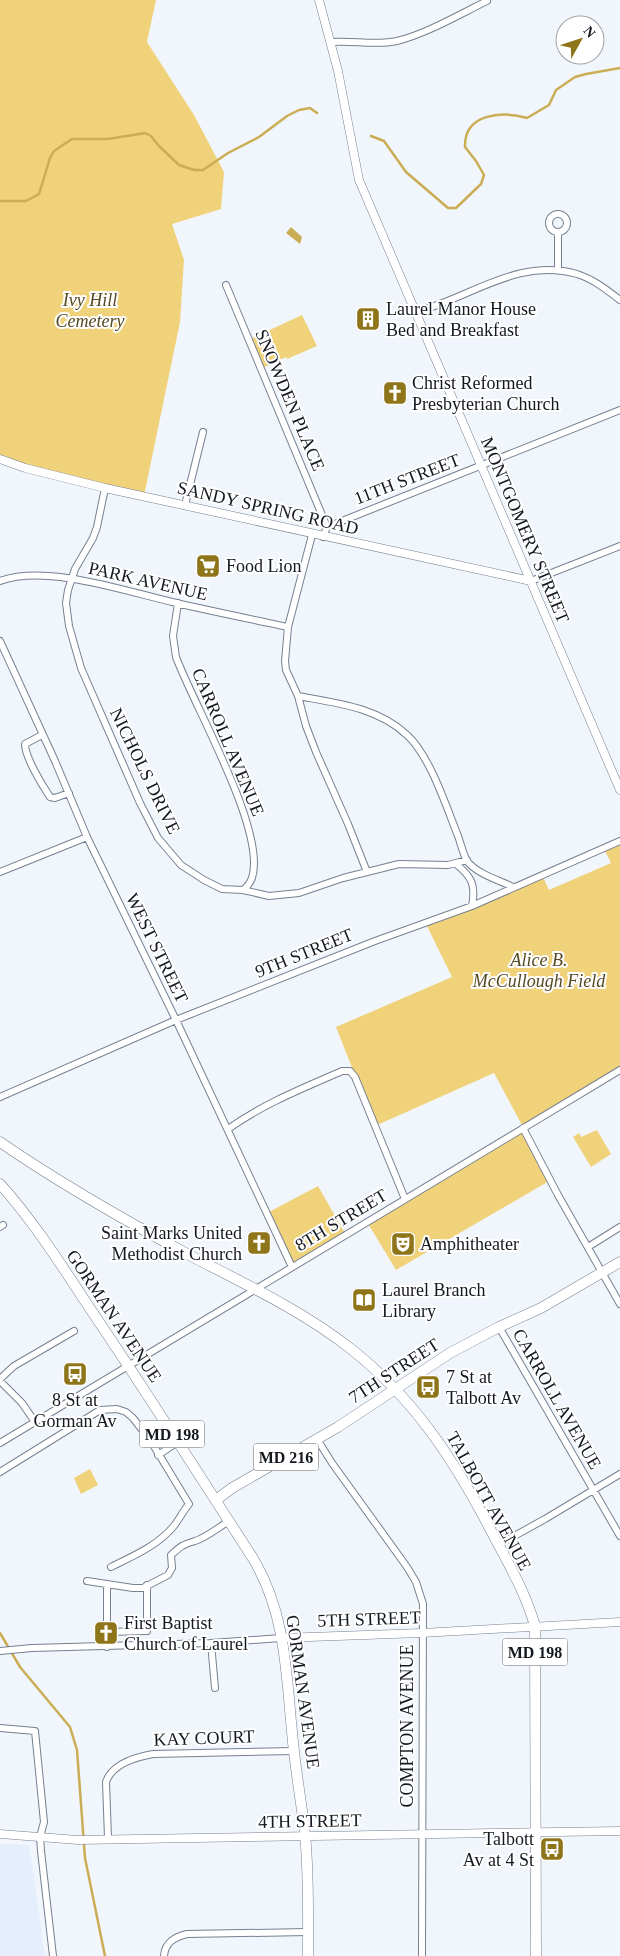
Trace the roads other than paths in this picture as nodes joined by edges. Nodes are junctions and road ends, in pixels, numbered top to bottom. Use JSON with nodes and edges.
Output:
{"nodes":[{"id":1,"x":320,"y":0,"type":"edge"},
{"id":2,"x":487,"y":2,"type":"dead end"},
{"id":3,"x":331,"y":42,"type":"junction"},
{"id":4,"x":558,"y":232,"type":"dead end"},
{"id":5,"x":558,"y":271,"type":"junction"},
{"id":6,"x":226,"y":285,"type":"dead end"},
{"id":7,"x":620,"y":300,"type":"edge"},
{"id":8,"x":416,"y":312,"type":"junction"},
{"id":9,"x":620,"y":410,"type":"edge"},
{"id":10,"x":203,"y":432,"type":"dead end"},
{"id":11,"x":0,"y":459,"type":"edge"},
{"id":12,"x":480,"y":466,"type":"junction"},
{"id":13,"x":104,"y":488,"type":"junction"},
{"id":14,"x":185,"y":505,"type":"junction"},
{"id":15,"x":327,"y":527,"type":"junction"},
{"id":16,"x":312,"y":535,"type":"junction"},
{"id":17,"x":323,"y":537,"type":"junction"},
{"id":18,"x":620,"y":546,"type":"edge"},
{"id":19,"x":72,"y":579,"type":"junction"},
{"id":20,"x":0,"y":581,"type":"edge"},
{"id":21,"x":530,"y":581,"type":"junction"},
{"id":22,"x":178,"y":603,"type":"junction"},
{"id":23,"x":288,"y":627,"type":"junction"},
{"id":24,"x":0,"y":640,"type":"edge"},
{"id":25,"x":298,"y":696,"type":"junction"},
{"id":26,"x":42,"y":735,"type":"junction"},
{"id":27,"x":620,"y":790,"type":"edge"},
{"id":28,"x":69,"y":793,"type":"junction"},
{"id":29,"x":87,"y":837,"type":"junction"},
{"id":30,"x":620,"y":841,"type":"edge"},
{"id":31,"x":467,"y":860,"type":"junction"},
{"id":32,"x":456,"y":864,"type":"junction"},
{"id":33,"x":0,"y":872,"type":"edge"},
{"id":34,"x":368,"y":872,"type":"junction"},
{"id":35,"x":513,"y":887,"type":"junction"},
{"id":36,"x":243,"y":890,"type":"junction"},
{"id":37,"x":472,"y":906,"type":"junction"},
{"id":38,"x":176,"y":1020,"type":"junction"},
{"id":39,"x":619,"y":1073,"type":"edge"},
{"id":40,"x":0,"y":1097,"type":"edge"},
{"id":41,"x":523,"y":1128,"type":"junction"},
{"id":42,"x":228,"y":1129,"type":"junction"},
{"id":43,"x":0,"y":1142,"type":"edge"},
{"id":44,"x":0,"y":1184,"type":"edge"},
{"id":45,"x":406,"y":1199,"type":"junction"},
{"id":46,"x":620,"y":1227,"type":"edge"},
{"id":47,"x":588,"y":1246,"type":"junction"},
{"id":48,"x":620,"y":1262,"type":"edge"},
{"id":49,"x":292,"y":1267,"type":"junction"},
{"id":50,"x":603,"y":1273,"type":"junction"},
{"id":51,"x":256,"y":1290,"type":"junction"},
{"id":52,"x":620,"y":1304,"type":"edge"},
{"id":53,"x":499,"y":1327,"type":"junction"},
{"id":54,"x":74,"y":1331,"type":"dead end"},
{"id":55,"x":129,"y":1367,"type":"junction"},
{"id":56,"x":0,"y":1380,"type":"edge"},
{"id":57,"x":394,"y":1388,"type":"junction"},
{"id":58,"x":35,"y":1422,"type":"junction"},
{"id":59,"x":317,"y":1439,"type":"junction"},
{"id":60,"x":178,"y":1442,"type":"junction"},
{"id":61,"x":0,"y":1444,"type":"edge"},
{"id":62,"x":158,"y":1455,"type":"junction"},
{"id":63,"x":0,"y":1472,"type":"edge"},
{"id":64,"x":620,"y":1474,"type":"edge"},
{"id":65,"x":592,"y":1491,"type":"junction"},
{"id":66,"x":216,"y":1500,"type":"junction"},
{"id":67,"x":229,"y":1521,"type":"junction"},
{"id":68,"x":620,"y":1536,"type":"edge"},
{"id":69,"x":498,"y":1545,"type":"junction"},
{"id":70,"x":111,"y":1566,"type":"dead end"},
{"id":71,"x":87,"y":1581,"type":"dead end"},
{"id":72,"x":107,"y":1584,"type":"junction"},
{"id":73,"x":147,"y":1585,"type":"junction"},
{"id":74,"x":620,"y":1622,"type":"edge"},
{"id":75,"x":534,"y":1626,"type":"junction"},
{"id":76,"x":107,"y":1632,"type":"junction"},
{"id":77,"x":422,"y":1633,"type":"junction"},
{"id":78,"x":281,"y":1638,"type":"junction"},
{"id":79,"x":211,"y":1643,"type":"junction"},
{"id":80,"x":107,"y":1647,"type":"junction"},
{"id":81,"x":0,"y":1651,"type":"edge"},
{"id":82,"x":215,"y":1688,"type":"dead end"},
{"id":83,"x":0,"y":1728,"type":"edge"},
{"id":84,"x":294,"y":1751,"type":"junction"},
{"id":85,"x":620,"y":1831,"type":"edge"},
{"id":86,"x":536,"y":1832,"type":"junction"},
{"id":87,"x":0,"y":1834,"type":"edge"},
{"id":88,"x":422,"y":1834,"type":"junction"},
{"id":89,"x":306,"y":1836,"type":"junction"},
{"id":90,"x":40,"y":1837,"type":"junction"},
{"id":91,"x":108,"y":1838,"type":"junction"},
{"id":92,"x":308,"y":1932,"type":"junction"},
{"id":93,"x":53,"y":1956,"type":"edge"},
{"id":94,"x":164,"y":1956,"type":"edge"},
{"id":95,"x":308,"y":1956,"type":"edge"},
{"id":96,"x":422,"y":1956,"type":"edge"},
{"id":97,"x":536,"y":1956,"type":"edge"}],
"edges":[{"from":1,"to":3,"type":"street","name":"MONTGOMERY STREET"},
{"from":2,"to":3,"type":"street"},
{"from":3,"to":8,"type":"street","name":"MONTGOMERY STREET"},
{"from":4,"to":5,"type":"street"},
{"from":5,"to":7,"type":"street"},
{"from":5,"to":8,"type":"street"},
{"from":6,"to":15,"type":"street","name":"SNOWDEN PLACE"},
{"from":8,"to":12,"type":"street","name":"MONTGOMERY STREET"},
{"from":9,"to":12,"type":"street","name":"11TH STREET"},
{"from":10,"to":14,"type":"street"},
{"from":11,"to":13,"type":"street","name":"SANDY SPRING ROAD"},
{"from":12,"to":15,"type":"street","name":"11TH STREET"},
{"from":12,"to":21,"type":"street","name":"MONTGOMERY STREET"},
{"from":13,"to":14,"type":"street","name":"SANDY SPRING ROAD"},
{"from":13,"to":19,"type":"street","name":"NICHOLS DRIVE"},
{"from":14,"to":16,"type":"street","name":"SANDY SPRING ROAD"},
{"from":15,"to":17,"type":"street"},
{"from":16,"to":17,"type":"street","name":"SANDY SPRING ROAD"},
{"from":16,"to":23,"type":"street"},
{"from":17,"to":21,"type":"street","name":"SANDY SPRING ROAD"},
{"from":18,"to":21,"type":"street"},
{"from":19,"to":20,"type":"street","name":"PARK AVENUE"},
{"from":19,"to":22,"type":"street","name":"PARK AVENUE"},
{"from":19,"to":36,"type":"street","name":"NICHOLS DRIVE"},
{"from":21,"to":27,"type":"street","name":"MONTGOMERY STREET"},
{"from":22,"to":23,"type":"street","name":"PARK AVENUE"},
{"from":22,"to":36,"type":"street","name":"CARROLL AVENUE"},
{"from":23,"to":25,"type":"street"},
{"from":24,"to":26,"type":"street","name":"WEST STREET"},
{"from":25,"to":31,"type":"street"},
{"from":25,"to":34,"type":"street"},
{"from":26,"to":28,"type":"street","name":"WEST STREET"},
{"from":26,"to":28,"type":"street"},
{"from":28,"to":29,"type":"street","name":"WEST STREET"},
{"from":29,"to":33,"type":"street"},
{"from":29,"to":38,"type":"street","name":"WEST STREET"},
{"from":30,"to":35,"type":"street","name":"9TH STREET"},
{"from":31,"to":32,"type":"street","name":"NICHOLS DRIVE"},
{"from":31,"to":35,"type":"street"},
{"from":32,"to":34,"type":"street","name":"NICHOLS DRIVE"},
{"from":32,"to":37,"type":"street"},
{"from":34,"to":36,"type":"street","name":"NICHOLS DRIVE"},
{"from":35,"to":37,"type":"street","name":"9TH STREET"},
{"from":37,"to":38,"type":"street","name":"9TH STREET"},
{"from":38,"to":40,"type":"street","name":"9TH STREET"},
{"from":38,"to":42,"type":"street","name":"WEST STREET"},
{"from":39,"to":41,"type":"street","name":"8TH STREET"},
{"from":41,"to":45,"type":"street","name":"8TH STREET"},
{"from":41,"to":47,"type":"street"},
{"from":42,"to":45,"type":"street"},
{"from":42,"to":49,"type":"street","name":"WEST STREET"},
{"from":43,"to":51,"type":"main road","name":"TALBOTT AVENUE","number":"MD 198"},
{"from":44,"to":55,"type":"main road","name":"GORMAN AVENUE","number":"MD 198"},
{"from":45,"to":49,"type":"street","name":"8TH STREET"},
{"from":46,"to":47,"type":"street"},
{"from":47,"to":50,"type":"street"},
{"from":48,"to":50,"type":"main road","name":"7TH STREET","number":"MD 216"},
{"from":49,"to":51,"type":"street","name":"8TH STREET"},
{"from":50,"to":52,"type":"street"},
{"from":50,"to":53,"type":"main road","name":"7TH STREET","number":"MD 216"},
{"from":51,"to":55,"type":"street","name":"8TH STREET"},
{"from":51,"to":57,"type":"main road","name":"TALBOTT AVENUE","number":"MD 198"},
{"from":53,"to":57,"type":"main road","name":"7TH STREET","number":"MD 216"},
{"from":53,"to":65,"type":"street","name":"CARROLL AVENUE"},
{"from":54,"to":56,"type":"street"},
{"from":55,"to":58,"type":"street","name":"8TH STREET"},
{"from":55,"to":60,"type":"main road","name":"GORMAN AVENUE","number":"MD 198"},
{"from":56,"to":58,"type":"street"},
{"from":57,"to":59,"type":"main road","name":"7TH STREET","number":"MD 216"},
{"from":57,"to":69,"type":"main road","name":"TALBOTT AVENUE","number":"MD 198"},
{"from":58,"to":61,"type":"street","name":"8TH STREET"},
{"from":59,"to":66,"type":"main road","name":"7TH STREET","number":"MD 216"},
{"from":59,"to":77,"type":"street","name":"COMPTON AVENUE"},
{"from":60,"to":62,"type":"street"},
{"from":60,"to":66,"type":"main road","name":"GORMAN AVENUE","number":"MD 198"},
{"from":62,"to":63,"type":"street"},
{"from":62,"to":70,"type":"street"},
{"from":64,"to":65,"type":"street"},
{"from":65,"to":68,"type":"street","name":"CARROLL AVENUE"},
{"from":65,"to":69,"type":"street"},
{"from":66,"to":67,"type":"main road","name":"GORMAN AVENUE","number":"MD 198"},
{"from":67,"to":73,"type":"street"},
{"from":67,"to":78,"type":"main road","name":"GORMAN AVENUE","number":"MD 198"},
{"from":69,"to":75,"type":"main road","name":"TALBOTT AVENUE","number":"MD 198"},
{"from":71,"to":72,"type":"street"},
{"from":72,"to":73,"type":"street"},
{"from":72,"to":76,"type":"street"},
{"from":73,"to":76,"type":"street"},
{"from":74,"to":75,"type":"street","name":"5TH STREET"},
{"from":75,"to":77,"type":"street","name":"5TH STREET"},
{"from":75,"to":86,"type":"main road","name":"TALBOTT AVENUE","number":"MD 198"},
{"from":76,"to":80,"type":"street"},
{"from":77,"to":78,"type":"street","name":"5TH STREET"},
{"from":77,"to":88,"type":"street","name":"COMPTON AVENUE"},
{"from":78,"to":79,"type":"street","name":"5TH STREET"},
{"from":78,"to":84,"type":"main road","name":"GORMAN AVENUE","number":"MD 198"},
{"from":79,"to":80,"type":"street","name":"5TH STREET"},
{"from":79,"to":82,"type":"street"},
{"from":80,"to":81,"type":"street","name":"5TH STREET"},
{"from":83,"to":90,"type":"street"},
{"from":84,"to":89,"type":"main road","name":"GORMAN AVENUE","number":"MD 198"},
{"from":84,"to":91,"type":"street","name":"KAY COURT"},
{"from":85,"to":86,"type":"street","name":"4TH STREET"},
{"from":86,"to":88,"type":"street","name":"4TH STREET"},
{"from":86,"to":97,"type":"main road","name":"TALBOTT AVENUE","number":"MD 198"},
{"from":87,"to":90,"type":"street","name":"4TH STREET"},
{"from":88,"to":89,"type":"street","name":"4TH STREET"},
{"from":88,"to":96,"type":"street","name":"COMPTON AVENUE"},
{"from":89,"to":91,"type":"street","name":"4TH STREET"},
{"from":89,"to":92,"type":"main road","name":"GORMAN AVENUE","number":"MD 198"},
{"from":90,"to":91,"type":"street","name":"4TH STREET"},
{"from":90,"to":93,"type":"street"},
{"from":92,"to":94,"type":"street"},
{"from":92,"to":95,"type":"main road","name":"GORMAN AVENUE","number":"MD 198"}]}
